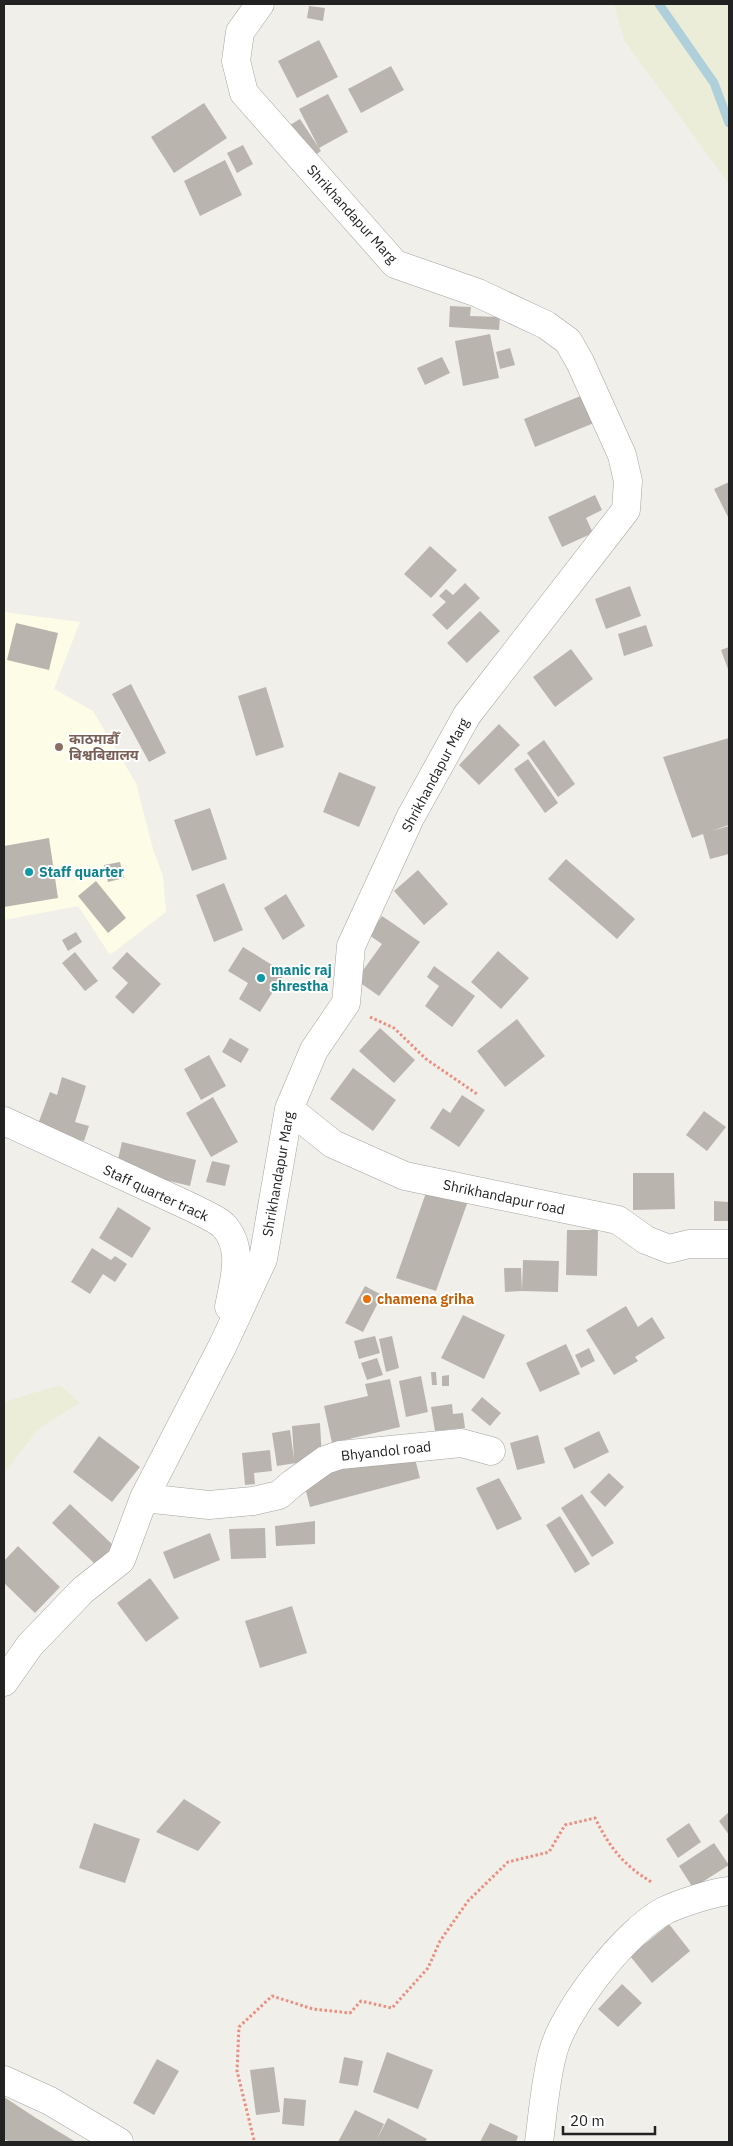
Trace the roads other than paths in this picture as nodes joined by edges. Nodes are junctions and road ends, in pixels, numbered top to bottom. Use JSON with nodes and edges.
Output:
{"nodes":[{"id":1,"x":260,"y":4,"type":"edge"},
{"id":2,"x":290,"y":1109,"type":"junction"},
{"id":3,"x":4,"y":1121,"type":"edge"},
{"id":4,"x":729,"y":1244,"type":"edge"},
{"id":5,"x":223,"y":1345,"type":"junction"},
{"id":6,"x":491,"y":1451,"type":"dead end"},
{"id":7,"x":144,"y":1498,"type":"junction"},
{"id":8,"x":4,"y":1682,"type":"edge"},
{"id":9,"x":729,"y":1890,"type":"edge"},
{"id":10,"x":4,"y":2080,"type":"edge"},
{"id":11,"x":119,"y":2142,"type":"edge"},
{"id":12,"x":539,"y":2142,"type":"edge"}],
"edges":[{"from":1,"to":2,"type":"street","name":"Shrikhandapur Marg"},
{"from":2,"to":4,"type":"street","name":"Shrikhandapur road"},
{"from":2,"to":5,"type":"street","name":"Shrikhandapur Marg"},
{"from":3,"to":5,"type":"street","name":"Staff quarter track"},
{"from":5,"to":7,"type":"street","name":"Shrikhandapur Marg"},
{"from":6,"to":7,"type":"street","name":"Bhyandol road"},
{"from":7,"to":8,"type":"street","name":"Shrikhandapur Marg"},
{"from":9,"to":12,"type":"street"},
{"from":10,"to":11,"type":"street"}]}
